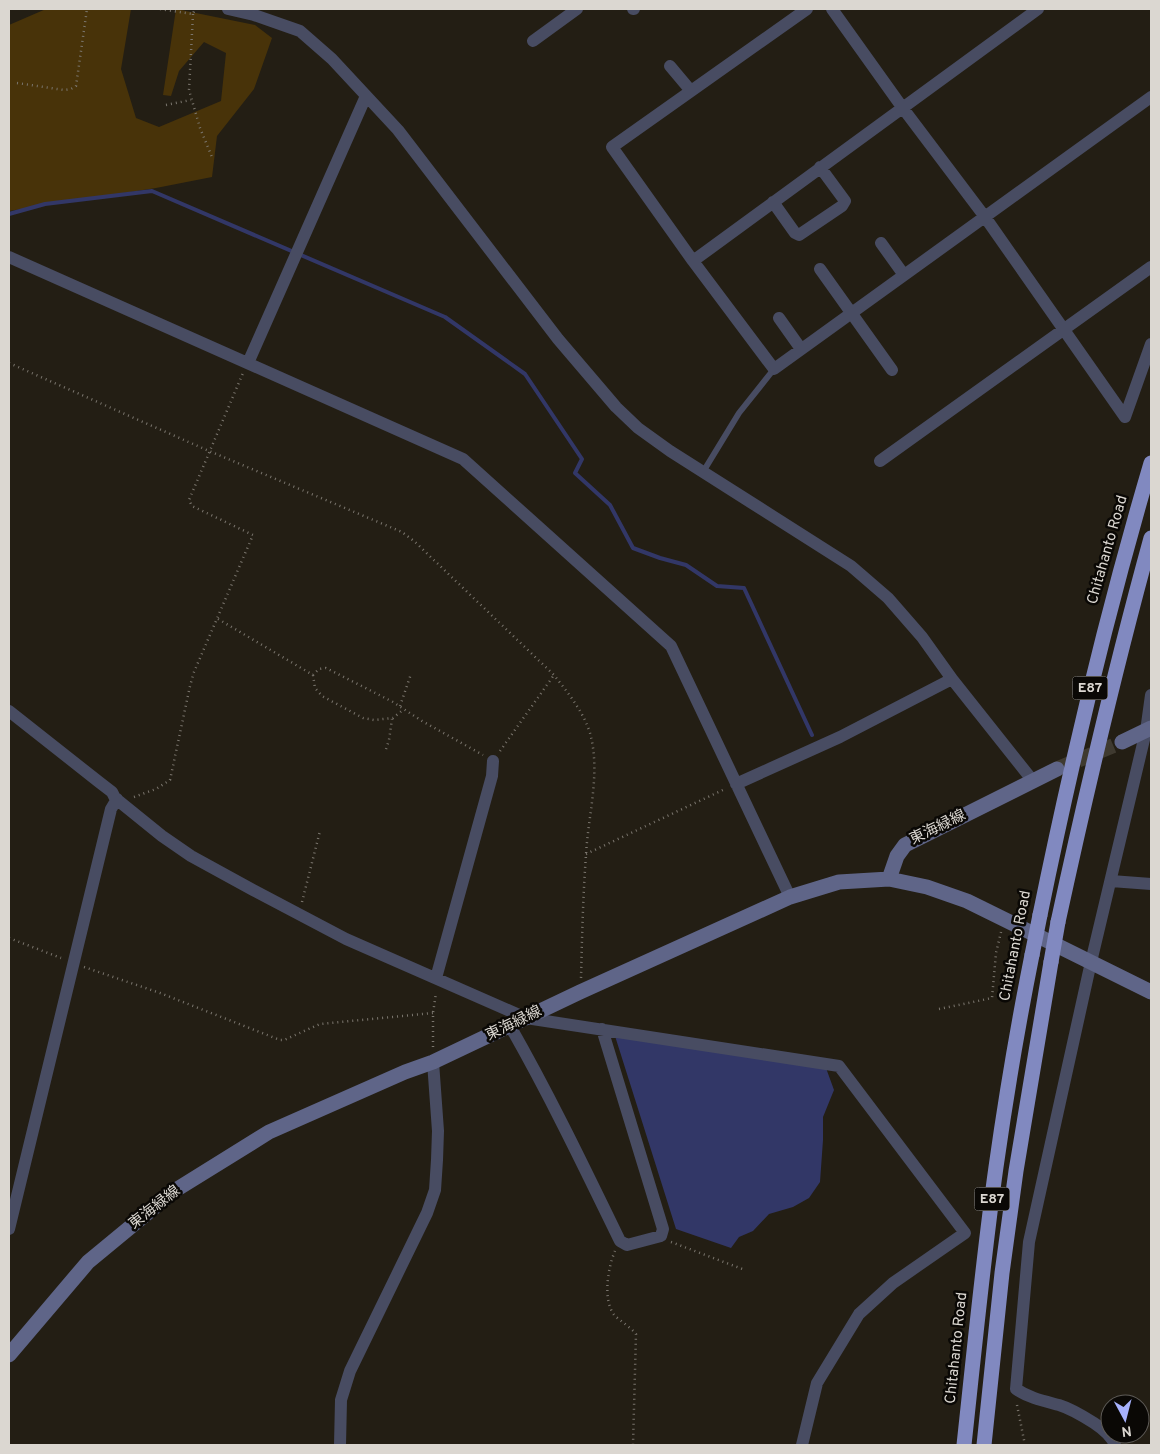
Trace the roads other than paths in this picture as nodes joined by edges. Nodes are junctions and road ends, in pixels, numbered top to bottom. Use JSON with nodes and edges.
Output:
{"nodes":[{"id":1,"x":228,"y":9,"type":"edge"},
{"id":2,"x":577,"y":9,"type":"edge"},
{"id":3,"x":806,"y":9,"type":"edge"},
{"id":4,"x":832,"y":9,"type":"edge"},
{"id":5,"x":1038,"y":9,"type":"edge"},
{"id":6,"x":533,"y":41,"type":"dead end"},
{"id":7,"x":670,"y":66,"type":"dead end"},
{"id":8,"x":691,"y":91,"type":"junction"},
{"id":9,"x":366,"y":96,"type":"junction"},
{"id":10,"x":1151,"y":97,"type":"edge"},
{"id":11,"x":902,"y":107,"type":"junction"},
{"id":12,"x":820,"y":167,"type":"junction"},
{"id":13,"x":773,"y":202,"type":"junction"},
{"id":14,"x":985,"y":217,"type":"junction"},
{"id":15,"x":881,"y":243,"type":"dead end"},
{"id":16,"x":9,"y":257,"type":"edge"},
{"id":17,"x":693,"y":261,"type":"junction"},
{"id":18,"x":1151,"y":267,"type":"edge"},
{"id":19,"x":820,"y":269,"type":"dead end"},
{"id":20,"x":904,"y":275,"type":"junction"},
{"id":21,"x":851,"y":313,"type":"junction"},
{"id":22,"x":779,"y":318,"type":"dead end"},
{"id":23,"x":1064,"y":328,"type":"junction"},
{"id":24,"x":1151,"y":344,"type":"edge"},
{"id":25,"x":801,"y":349,"type":"junction"},
{"id":26,"x":248,"y":363,"type":"junction"},
{"id":27,"x":774,"y":369,"type":"junction"},
{"id":28,"x":892,"y":370,"type":"dead end"},
{"id":29,"x":880,"y":461,"type":"dead end"},
{"id":30,"x":1151,"y":462,"type":"edge"},
{"id":31,"x":703,"y":472,"type":"junction"},
{"id":32,"x":1151,"y":538,"type":"edge"},
{"id":33,"x":952,"y":679,"type":"junction"},
{"id":34,"x":1151,"y":696,"type":"edge"},
{"id":35,"x":9,"y":711,"type":"edge"},
{"id":36,"x":1149,"y":730,"type":"edge"},
{"id":37,"x":1122,"y":742,"type":"tunnel mouth"},
{"id":38,"x":493,"y":761,"type":"road end"},
{"id":39,"x":1057,"y":769,"type":"tunnel mouth"},
{"id":40,"x":1033,"y":781,"type":"junction"},
{"id":41,"x":736,"y":784,"type":"junction"},
{"id":42,"x":117,"y":799,"type":"junction"},
{"id":43,"x":888,"y":879,"type":"junction"},
{"id":44,"x":1111,"y":881,"type":"junction"},
{"id":45,"x":1150,"y":885,"type":"edge"},
{"id":46,"x":790,"y":897,"type":"junction"},
{"id":47,"x":1091,"y":962,"type":"junction"},
{"id":48,"x":438,"y":979,"type":"junction"},
{"id":49,"x":1151,"y":992,"type":"edge"},
{"id":50,"x":526,"y":1018,"type":"junction"},
{"id":51,"x":510,"y":1026,"type":"junction"},
{"id":52,"x":602,"y":1029,"type":"junction"},
{"id":53,"x":433,"y":1062,"type":"junction"},
{"id":54,"x":9,"y":1229,"type":"edge"},
{"id":55,"x":9,"y":1355,"type":"edge"},
{"id":56,"x":340,"y":1445,"type":"edge"},
{"id":57,"x":802,"y":1445,"type":"edge"},
{"id":58,"x":964,"y":1445,"type":"edge"},
{"id":59,"x":984,"y":1445,"type":"edge"},
{"id":60,"x":1115,"y":1445,"type":"edge"}],
"edges":[{"from":1,"to":9,"type":"street"},
{"from":2,"to":6,"type":"street"},
{"from":3,"to":8,"type":"street"},
{"from":4,"to":11,"type":"street"},
{"from":5,"to":11,"type":"street"},
{"from":7,"to":8,"type":"street"},
{"from":8,"to":17,"type":"street"},
{"from":9,"to":26,"type":"street"},
{"from":9,"to":31,"type":"street"},
{"from":10,"to":14,"type":"street"},
{"from":11,"to":12,"type":"street"},
{"from":11,"to":14,"type":"street"},
{"from":12,"to":13,"type":"street"},
{"from":12,"to":13,"type":"street"},
{"from":13,"to":17,"type":"street"},
{"from":14,"to":20,"type":"street"},
{"from":14,"to":23,"type":"street"},
{"from":15,"to":20,"type":"street"},
{"from":16,"to":26,"type":"street"},
{"from":17,"to":27,"type":"street"},
{"from":18,"to":23,"type":"street"},
{"from":19,"to":21,"type":"street"},
{"from":20,"to":21,"type":"street"},
{"from":21,"to":25,"type":"street"},
{"from":21,"to":28,"type":"street"},
{"from":22,"to":25,"type":"street"},
{"from":23,"to":24,"type":"street"},
{"from":23,"to":29,"type":"street"},
{"from":25,"to":27,"type":"street"},
{"from":26,"to":41,"type":"street"},
{"from":27,"to":31,"type":"lane"},
{"from":30,"to":58,"type":"highway","name":"Chitahanto Road","number":"E87","bridge":true},
{"from":31,"to":33,"type":"street"},
{"from":32,"to":59,"type":"highway","number":"E87","bridge":true},
{"from":33,"to":40,"type":"street"},
{"from":33,"to":41,"type":"street"},
{"from":34,"to":36,"type":"street"},
{"from":35,"to":42,"type":"street"},
{"from":36,"to":37,"type":"main road"},
{"from":36,"to":44,"type":"street"},
{"from":38,"to":48,"type":"street"},
{"from":39,"to":40,"type":"main road","name":"東海緑線"},
{"from":40,"to":43,"type":"main road","name":"東海緑線"},
{"from":41,"to":46,"type":"street"},
{"from":42,"to":48,"type":"street"},
{"from":42,"to":54,"type":"street"},
{"from":43,"to":46,"type":"main road","name":"東海緑線"},
{"from":43,"to":47,"type":"main road"},
{"from":44,"to":45,"type":"street"},
{"from":44,"to":47,"type":"street"},
{"from":46,"to":50,"type":"main road","name":"東海緑線"},
{"from":47,"to":49,"type":"main road"},
{"from":47,"to":60,"type":"street"},
{"from":48,"to":50,"type":"street"},
{"from":50,"to":51,"type":"main road","name":"東海緑線"},
{"from":50,"to":52,"type":"street"},
{"from":51,"to":52,"type":"street"},
{"from":51,"to":53,"type":"main road","name":"東海緑線"},
{"from":52,"to":57,"type":"street"},
{"from":53,"to":55,"type":"main road","name":"東海緑線"},
{"from":53,"to":56,"type":"street"}]}
